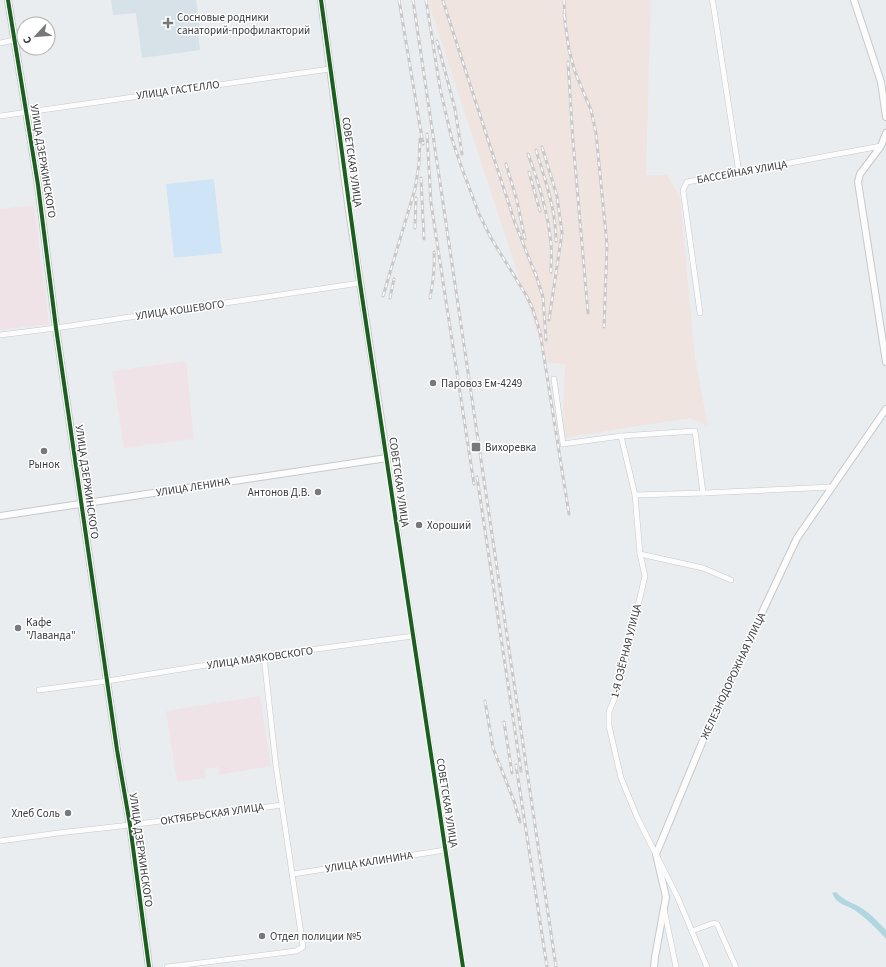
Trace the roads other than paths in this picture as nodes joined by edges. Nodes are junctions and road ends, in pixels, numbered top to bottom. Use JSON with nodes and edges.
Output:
{"nodes":[{"id":1,"x":8,"y":0,"type":"edge"},
{"id":2,"x":321,"y":0,"type":"edge"},
{"id":3,"x":712,"y":0,"type":"edge"},
{"id":4,"x":854,"y":0,"type":"edge"},
{"id":5,"x":14,"y":40,"type":"junction"},
{"id":6,"x":0,"y":43,"type":"edge"},
{"id":7,"x":330,"y":69,"type":"junction"},
{"id":8,"x":884,"y":82,"type":"edge"},
{"id":9,"x":26,"y":112,"type":"junction"},
{"id":10,"x":0,"y":116,"type":"edge"},
{"id":11,"x":886,"y":117,"type":"edge"},
{"id":12,"x":886,"y":133,"type":"edge"},
{"id":13,"x":881,"y":146,"type":"junction"},
{"id":14,"x":739,"y":173,"type":"junction"},
{"id":15,"x":360,"y":283,"type":"junction"},
{"id":16,"x":700,"y":313,"type":"dead end"},
{"id":17,"x":56,"y":328,"type":"junction"},
{"id":18,"x":0,"y":334,"type":"edge"},
{"id":19,"x":886,"y":362,"type":"edge"},
{"id":20,"x":554,"y":380,"type":"dead end"},
{"id":21,"x":886,"y":409,"type":"edge"},
{"id":22,"x":621,"y":436,"type":"junction"},
{"id":23,"x":387,"y":458,"type":"junction"},
{"id":24,"x":832,"y":487,"type":"junction"},
{"id":25,"x":704,"y":493,"type":"junction"},
{"id":26,"x":635,"y":495,"type":"junction"},
{"id":27,"x":82,"y":504,"type":"junction"},
{"id":28,"x":0,"y":516,"type":"edge"},
{"id":29,"x":640,"y":554,"type":"junction"},
{"id":30,"x":731,"y":580,"type":"dead end"},
{"id":31,"x":413,"y":636,"type":"junction"},
{"id":32,"x":264,"y":657,"type":"junction"},
{"id":33,"x":107,"y":681,"type":"junction"},
{"id":34,"x":39,"y":690,"type":"dead end"},
{"id":35,"x":282,"y":805,"type":"junction"},
{"id":36,"x":130,"y":825,"type":"junction"},
{"id":37,"x":0,"y":841,"type":"edge"},
{"id":38,"x":445,"y":850,"type":"junction"},
{"id":39,"x":656,"y":854,"type":"junction"},
{"id":40,"x":293,"y":874,"type":"junction"},
{"id":41,"x":664,"y":908,"type":"junction"},
{"id":42,"x":692,"y":931,"type":"junction"},
{"id":43,"x":149,"y":967,"type":"edge"},
{"id":44,"x":167,"y":967,"type":"edge"},
{"id":45,"x":463,"y":967,"type":"edge"},
{"id":46,"x":654,"y":967,"type":"edge"},
{"id":47,"x":676,"y":967,"type":"edge"},
{"id":48,"x":707,"y":967,"type":"edge"},
{"id":49,"x":736,"y":967,"type":"edge"}],
"edges":[{"from":1,"to":5,"type":"street","name":"УЛИЦА ДЗЕРЖИНСКОГО"},
{"from":2,"to":7,"type":"street","name":"СОВЕТСКАЯ УЛИЦА"},
{"from":3,"to":14,"type":"street"},
{"from":4,"to":8,"type":"street"},
{"from":5,"to":6,"type":"street"},
{"from":5,"to":9,"type":"street","name":"УЛИЦА ДЗЕРЖИНСКОГО"},
{"from":7,"to":9,"type":"street","name":"УЛИЦА ГАСТЕЛЛО"},
{"from":7,"to":15,"type":"street","name":"СОВЕТСКАЯ УЛИЦА"},
{"from":8,"to":11,"type":"street"},
{"from":9,"to":10,"type":"street","name":"УЛИЦА ГАСТЕЛЛО"},
{"from":9,"to":17,"type":"street","name":"УЛИЦА ДЗЕРЖИНСКОГО"},
{"from":12,"to":13,"type":"street"},
{"from":13,"to":14,"type":"street","name":"БАССЕЙНАЯ УЛИЦА"},
{"from":13,"to":19,"type":"street"},
{"from":14,"to":16,"type":"street","name":"БАССЕЙНАЯ УЛИЦА"},
{"from":15,"to":17,"type":"street","name":"УЛИЦА КОШЕВОГО"},
{"from":15,"to":23,"type":"street","name":"СОВЕТСКАЯ УЛИЦА"},
{"from":17,"to":18,"type":"street","name":"УЛИЦА КОШЕВОГО"},
{"from":17,"to":27,"type":"street","name":"УЛИЦА ДЗЕРЖИНСКОГО"},
{"from":20,"to":22,"type":"street"},
{"from":21,"to":24,"type":"street","name":"ЖЕЛЕЗНОДОРОЖНАЯ УЛИЦА"},
{"from":22,"to":25,"type":"street"},
{"from":22,"to":26,"type":"street","name":"1-Я ОЗЁРНАЯ УЛИЦА"},
{"from":23,"to":27,"type":"street","name":"УЛИЦА ЛЕНИНА"},
{"from":23,"to":31,"type":"street","name":"СОВЕТСКАЯ УЛИЦА"},
{"from":24,"to":25,"type":"street"},
{"from":24,"to":39,"type":"street","name":"ЖЕЛЕЗНОДОРОЖНАЯ УЛИЦА"},
{"from":25,"to":26,"type":"street"},
{"from":26,"to":29,"type":"street","name":"1-Я ОЗЁРНАЯ УЛИЦА"},
{"from":27,"to":28,"type":"street","name":"УЛИЦА ЛЕНИНА"},
{"from":27,"to":33,"type":"street","name":"УЛИЦА ДЗЕРЖИНСКОГО"},
{"from":29,"to":30,"type":"street"},
{"from":29,"to":39,"type":"street","name":"1-Я ОЗЁРНАЯ УЛИЦА"},
{"from":31,"to":32,"type":"street","name":"УЛИЦА МАЯКОВСКОГО"},
{"from":31,"to":38,"type":"street","name":"СОВЕТСКАЯ УЛИЦА"},
{"from":32,"to":33,"type":"street","name":"УЛИЦА МАЯКОВСКОГО"},
{"from":32,"to":35,"type":"street"},
{"from":33,"to":34,"type":"street"},
{"from":33,"to":36,"type":"street","name":"УЛИЦА ДЗЕРЖИНСКОГО"},
{"from":35,"to":36,"type":"street","name":"ОКТЯБРЬСКАЯ УЛИЦА"},
{"from":35,"to":40,"type":"street"},
{"from":36,"to":37,"type":"street","name":"ОКТЯБРЬСКАЯ УЛИЦА"},
{"from":36,"to":43,"type":"street","name":"УЛИЦА ДЗЕРЖИНСКОГО"},
{"from":38,"to":40,"type":"street","name":"УЛИЦА КАЛИНИНА"},
{"from":38,"to":45,"type":"street","name":"СОВЕТСКАЯ УЛИЦА"},
{"from":39,"to":41,"type":"street"},
{"from":39,"to":42,"type":"street","name":"1-Я ОЗЁРНАЯ УЛИЦА"},
{"from":40,"to":44,"type":"street"},
{"from":41,"to":46,"type":"street"},
{"from":41,"to":47,"type":"street"},
{"from":42,"to":48,"type":"street","name":"1-Я ОЗЁРНАЯ УЛИЦА"},
{"from":42,"to":49,"type":"street"}]}
